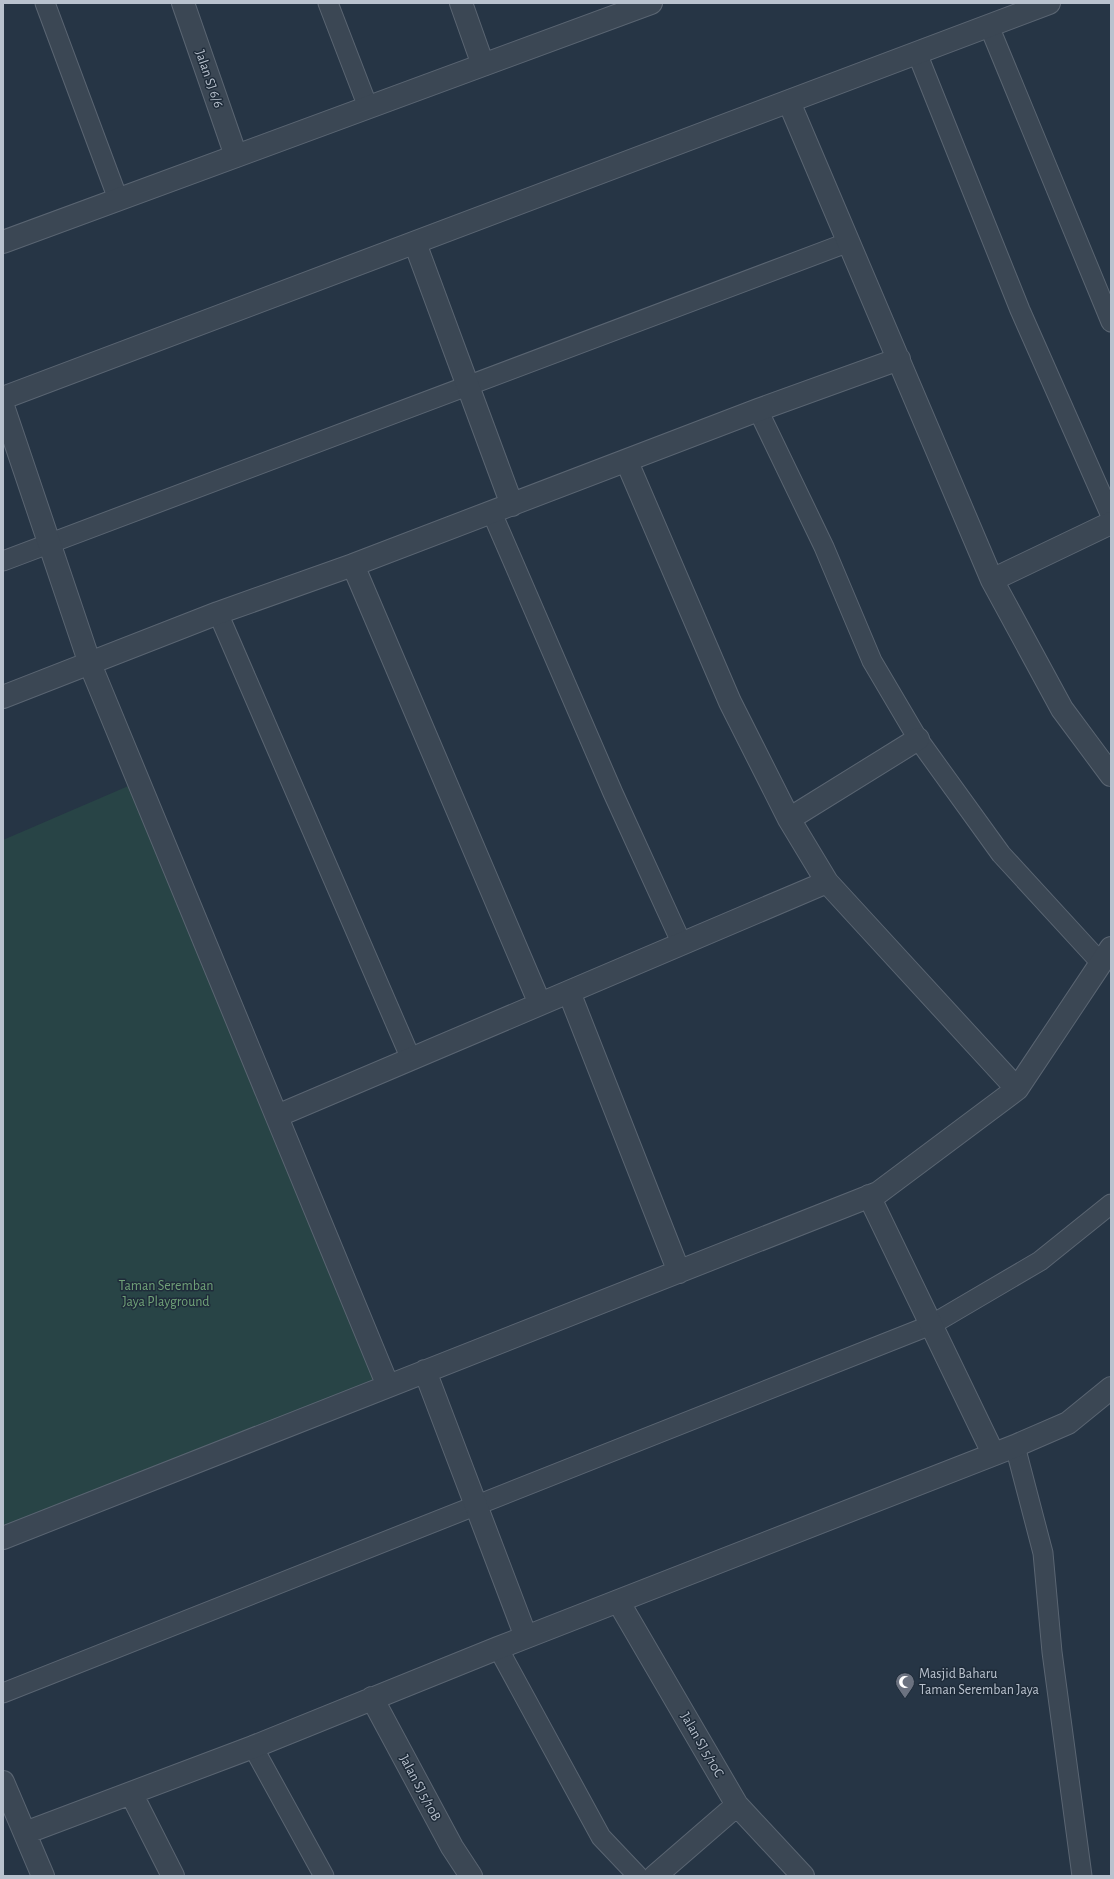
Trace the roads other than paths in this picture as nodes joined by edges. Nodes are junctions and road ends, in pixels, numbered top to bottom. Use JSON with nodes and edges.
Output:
{"nodes":[{"id":1,"x":45,"y":3,"type":"edge"},
{"id":2,"x":182,"y":3,"type":"edge"},
{"id":3,"x":328,"y":3,"type":"edge"},
{"id":4,"x":461,"y":3,"type":"edge"},
{"id":5,"x":651,"y":3,"type":"edge"},
{"id":6,"x":1049,"y":3,"type":"edge"},
{"id":7,"x":612,"y":10,"type":"edge"},
{"id":8,"x":989,"y":26,"type":"junction"},
{"id":9,"x":917,"y":54,"type":"junction"},
{"id":10,"x":484,"y":65,"type":"junction"},
{"id":11,"x":789,"y":102,"type":"junction"},
{"id":12,"x":368,"y":107,"type":"junction"},
{"id":13,"x":236,"y":156,"type":"junction"},
{"id":14,"x":118,"y":199,"type":"junction"},
{"id":15,"x":3,"y":242,"type":"edge"},
{"id":16,"x":849,"y":242,"type":"junction"},
{"id":17,"x":415,"y":243,"type":"junction"},
{"id":18,"x":1111,"y":322,"type":"edge"},
{"id":19,"x":899,"y":359,"type":"junction"},
{"id":20,"x":468,"y":386,"type":"junction"},
{"id":21,"x":3,"y":398,"type":"edge"},
{"id":22,"x":3,"y":406,"type":"edge"},
{"id":23,"x":758,"y":410,"type":"junction"},
{"id":24,"x":627,"y":462,"type":"junction"},
{"id":25,"x":512,"y":505,"type":"junction"},
{"id":26,"x":492,"y":512,"type":"junction"},
{"id":27,"x":1111,"y":516,"type":"edge"},
{"id":28,"x":1111,"y":523,"type":"edge"},
{"id":29,"x":50,"y":544,"type":"junction"},
{"id":30,"x":3,"y":561,"type":"edge"},
{"id":31,"x":353,"y":565,"type":"junction"},
{"id":32,"x":992,"y":580,"type":"junction"},
{"id":33,"x":218,"y":614,"type":"junction"},
{"id":34,"x":90,"y":664,"type":"junction"},
{"id":35,"x":3,"y":697,"type":"edge"},
{"id":36,"x":918,"y":739,"type":"junction"},
{"id":37,"x":1111,"y":775,"type":"edge"},
{"id":38,"x":789,"y":819,"type":"junction"},
{"id":39,"x":827,"y":882,"type":"junction"},
{"id":40,"x":682,"y":944,"type":"junction"},
{"id":41,"x":1106,"y":955,"type":"edge"},
{"id":42,"x":569,"y":992,"type":"junction"},
{"id":43,"x":540,"y":1004,"type":"junction"},
{"id":44,"x":411,"y":1059,"type":"junction"},
{"id":45,"x":1017,"y":1088,"type":"junction"},
{"id":46,"x":277,"y":1116,"type":"junction"},
{"id":47,"x":869,"y":1196,"type":"junction"},
{"id":48,"x":1111,"y":1204,"type":"edge"},
{"id":49,"x":679,"y":1272,"type":"junction"},
{"id":50,"x":931,"y":1325,"type":"junction"},
{"id":51,"x":425,"y":1371,"type":"junction"},
{"id":52,"x":388,"y":1386,"type":"junction"},
{"id":53,"x":1111,"y":1388,"type":"edge"},
{"id":54,"x":1015,"y":1446,"type":"junction"},
{"id":55,"x":994,"y":1453,"type":"junction"},
{"id":56,"x":475,"y":1505,"type":"junction"},
{"id":57,"x":3,"y":1538,"type":"edge"},
{"id":58,"x":618,"y":1602,"type":"junction"},
{"id":59,"x":526,"y":1638,"type":"junction"},
{"id":60,"x":498,"y":1648,"type":"junction"},
{"id":61,"x":3,"y":1693,"type":"edge"},
{"id":62,"x":372,"y":1698,"type":"junction"},
{"id":63,"x":253,"y":1747,"type":"junction"},
{"id":64,"x":3,"y":1782,"type":"edge"},
{"id":65,"x":131,"y":1793,"type":"junction"},
{"id":66,"x":737,"y":1805,"type":"junction"},
{"id":67,"x":25,"y":1832,"type":"junction"},
{"id":68,"x":43,"y":1876,"type":"edge"},
{"id":69,"x":173,"y":1876,"type":"edge"},
{"id":70,"x":324,"y":1876,"type":"edge"},
{"id":71,"x":471,"y":1876,"type":"edge"},
{"id":72,"x":638,"y":1876,"type":"edge"},
{"id":73,"x":655,"y":1876,"type":"edge"},
{"id":74,"x":803,"y":1876,"type":"edge"},
{"id":75,"x":1082,"y":1876,"type":"edge"}],
"edges":[{"from":1,"to":14,"type":"lane"},
{"from":2,"to":13,"type":"street","name":"Jalan SJ 6/6"},
{"from":3,"to":12,"type":"lane"},
{"from":4,"to":10,"type":"street"},
{"from":5,"to":7,"type":"street"},
{"from":6,"to":8,"type":"street"},
{"from":7,"to":10,"type":"street"},
{"from":8,"to":9,"type":"street"},
{"from":8,"to":18,"type":"lane"},
{"from":9,"to":11,"type":"street"},
{"from":9,"to":27,"type":"lane"},
{"from":10,"to":12,"type":"street"},
{"from":11,"to":16,"type":"street"},
{"from":11,"to":17,"type":"street"},
{"from":12,"to":13,"type":"street"},
{"from":13,"to":14,"type":"street"},
{"from":14,"to":15,"type":"street"},
{"from":16,"to":19,"type":"street"},
{"from":16,"to":20,"type":"lane"},
{"from":17,"to":20,"type":"street"},
{"from":17,"to":21,"type":"street"},
{"from":19,"to":23,"type":"street"},
{"from":19,"to":32,"type":"street"},
{"from":20,"to":25,"type":"street"},
{"from":20,"to":29,"type":"lane"},
{"from":22,"to":29,"type":"street"},
{"from":23,"to":24,"type":"street"},
{"from":23,"to":36,"type":"lane"},
{"from":24,"to":25,"type":"street"},
{"from":24,"to":38,"type":"street"},
{"from":25,"to":26,"type":"street"},
{"from":26,"to":31,"type":"street"},
{"from":26,"to":40,"type":"lane"},
{"from":28,"to":32,"type":"street"},
{"from":29,"to":30,"type":"lane"},
{"from":29,"to":34,"type":"street"},
{"from":31,"to":33,"type":"street"},
{"from":31,"to":43,"type":"street"},
{"from":32,"to":37,"type":"street"},
{"from":33,"to":34,"type":"street"},
{"from":33,"to":44,"type":"lane"},
{"from":34,"to":35,"type":"street"},
{"from":34,"to":46,"type":"street"},
{"from":36,"to":38,"type":"street"},
{"from":36,"to":41,"type":"lane"},
{"from":38,"to":39,"type":"street"},
{"from":39,"to":40,"type":"street"},
{"from":39,"to":45,"type":"street"},
{"from":40,"to":42,"type":"street"},
{"from":41,"to":45,"type":"street"},
{"from":42,"to":43,"type":"street"},
{"from":42,"to":49,"type":"street"},
{"from":43,"to":44,"type":"street"},
{"from":44,"to":46,"type":"street"},
{"from":45,"to":47,"type":"street"},
{"from":46,"to":52,"type":"street"},
{"from":47,"to":49,"type":"street"},
{"from":47,"to":50,"type":"street"},
{"from":48,"to":50,"type":"lane"},
{"from":49,"to":51,"type":"street"},
{"from":50,"to":55,"type":"street"},
{"from":50,"to":56,"type":"lane"},
{"from":51,"to":52,"type":"street"},
{"from":51,"to":56,"type":"street"},
{"from":52,"to":57,"type":"street"},
{"from":53,"to":54,"type":"street"},
{"from":54,"to":55,"type":"street"},
{"from":54,"to":75,"type":"lane"},
{"from":55,"to":58,"type":"street"},
{"from":56,"to":59,"type":"street"},
{"from":56,"to":61,"type":"lane"},
{"from":58,"to":59,"type":"street"},
{"from":58,"to":66,"type":"street","name":"Jalan SJ 5/10C"},
{"from":59,"to":60,"type":"street"},
{"from":60,"to":62,"type":"street"},
{"from":60,"to":72,"type":"lane"},
{"from":62,"to":63,"type":"street"},
{"from":62,"to":71,"type":"street","name":"Jalan SJ 5/10B"},
{"from":63,"to":65,"type":"street"},
{"from":63,"to":70,"type":"lane"},
{"from":64,"to":67,"type":"street"},
{"from":65,"to":67,"type":"street"},
{"from":65,"to":69,"type":"street"},
{"from":66,"to":73,"type":"street"},
{"from":66,"to":74,"type":"street","name":"Jalan SJ 5/10C"},
{"from":67,"to":68,"type":"street"}]}
